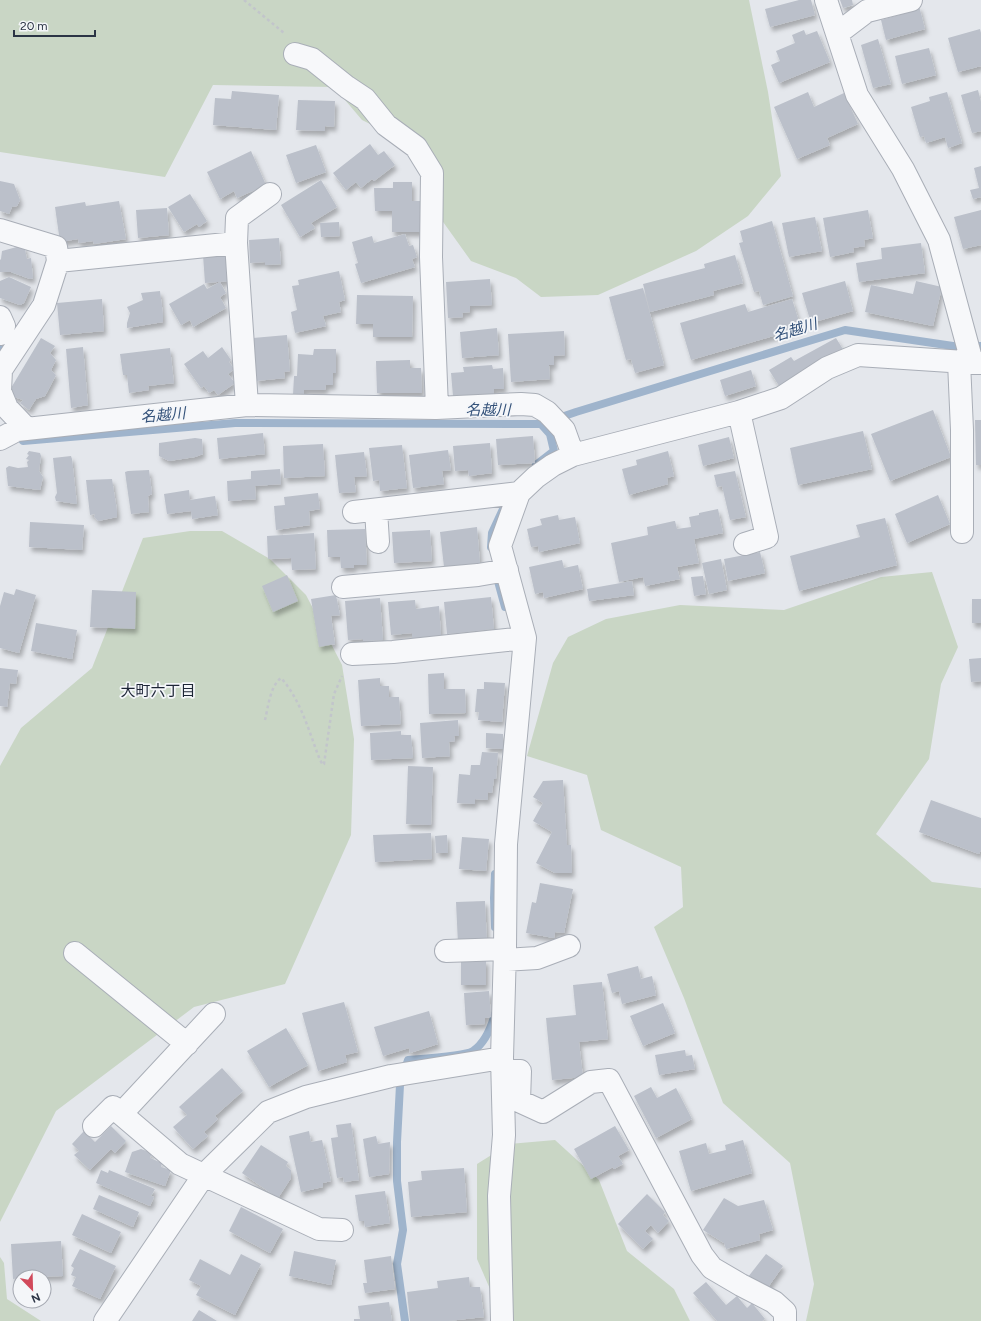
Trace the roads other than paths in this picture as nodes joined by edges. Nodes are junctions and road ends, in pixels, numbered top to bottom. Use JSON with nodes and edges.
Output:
{"nodes":[{"id":1,"x":826,"y":0,"type":"edge"},
{"id":2,"x":911,"y":0,"type":"edge"},
{"id":3,"x":838,"y":33,"type":"junction"},
{"id":4,"x":300,"y":55,"type":"road end"},
{"id":5,"x":414,"y":159,"type":"dead end"},
{"id":6,"x":270,"y":194,"type":"dead end"},
{"id":7,"x":432,"y":204,"type":"junction"},
{"id":8,"x":0,"y":230,"type":"edge"},
{"id":9,"x":236,"y":243,"type":"junction"},
{"id":10,"x":58,"y":261,"type":"junction"},
{"id":11,"x":0,"y":317,"type":"edge"},
{"id":12,"x":0,"y":334,"type":"edge"},
{"id":13,"x":971,"y":362,"type":"edge"},
{"id":14,"x":247,"y":405,"type":"junction"},
{"id":15,"x":437,"y":408,"type":"junction"},
{"id":16,"x":738,"y":412,"type":"junction"},
{"id":17,"x":26,"y":429,"type":"junction"},
{"id":18,"x":1,"y":435,"type":"edge"},
{"id":19,"x":573,"y":455,"type":"junction"},
{"id":20,"x":518,"y":493,"type":"junction"},
{"id":21,"x":376,"y":510,"type":"junction"},
{"id":22,"x":354,"y":512,"type":"dead end"},
{"id":23,"x":962,"y":532,"type":"dead end"},
{"id":24,"x":378,"y":542,"type":"dead end"},
{"id":25,"x":745,"y":544,"type":"dead end"},
{"id":26,"x":507,"y":570,"type":"junction"},
{"id":27,"x":343,"y":587,"type":"dead end"},
{"id":28,"x":525,"y":638,"type":"junction"},
{"id":29,"x":352,"y":654,"type":"road end"},
{"id":30,"x":569,"y":946,"type":"dead end"},
{"id":31,"x":446,"y":951,"type":"dead end"},
{"id":32,"x":75,"y":953,"type":"dead end"},
{"id":33,"x":505,"y":954,"type":"junction"},
{"id":34,"x":214,"y":1014,"type":"dead end"},
{"id":35,"x":187,"y":1044,"type":"junction"},
{"id":36,"x":502,"y":1064,"type":"junction"},
{"id":37,"x":121,"y":1114,"type":"junction"},
{"id":38,"x":94,"y":1126,"type":"dead end"},
{"id":39,"x":204,"y":1176,"type":"junction"},
{"id":40,"x":342,"y":1230,"type":"dead end"},
{"id":41,"x":105,"y":1321,"type":"edge"},
{"id":42,"x":502,"y":1321,"type":"edge"},
{"id":43,"x":785,"y":1321,"type":"edge"}],
"edges":[{"from":1,"to":3,"type":"street"},
{"from":2,"to":3,"type":"street"},
{"from":3,"to":13,"type":"street"},
{"from":4,"to":7,"type":"street"},
{"from":5,"to":7,"type":"street"},
{"from":6,"to":9,"type":"street"},
{"from":7,"to":15,"type":"street"},
{"from":8,"to":10,"type":"street"},
{"from":9,"to":10,"type":"street"},
{"from":9,"to":14,"type":"street"},
{"from":10,"to":17,"type":"street"},
{"from":11,"to":12,"type":"street"},
{"from":13,"to":16,"type":"street"},
{"from":13,"to":23,"type":"street"},
{"from":14,"to":15,"type":"street"},
{"from":14,"to":17,"type":"street"},
{"from":15,"to":19,"type":"street"},
{"from":16,"to":19,"type":"street"},
{"from":16,"to":25,"type":"street"},
{"from":17,"to":18,"type":"street"},
{"from":19,"to":20,"type":"street"},
{"from":20,"to":21,"type":"street"},
{"from":20,"to":26,"type":"street"},
{"from":21,"to":22,"type":"street"},
{"from":21,"to":24,"type":"street"},
{"from":26,"to":27,"type":"street"},
{"from":26,"to":28,"type":"street"},
{"from":28,"to":29,"type":"street"},
{"from":28,"to":33,"type":"street"},
{"from":30,"to":33,"type":"street"},
{"from":31,"to":33,"type":"street"},
{"from":32,"to":35,"type":"street"},
{"from":33,"to":36,"type":"street"},
{"from":34,"to":35,"type":"street"},
{"from":35,"to":37,"type":"street"},
{"from":36,"to":39,"type":"street"},
{"from":36,"to":42,"type":"street"},
{"from":36,"to":43,"type":"street"},
{"from":37,"to":38,"type":"street"},
{"from":37,"to":39,"type":"street"},
{"from":39,"to":40,"type":"street"},
{"from":39,"to":41,"type":"street"}]}
